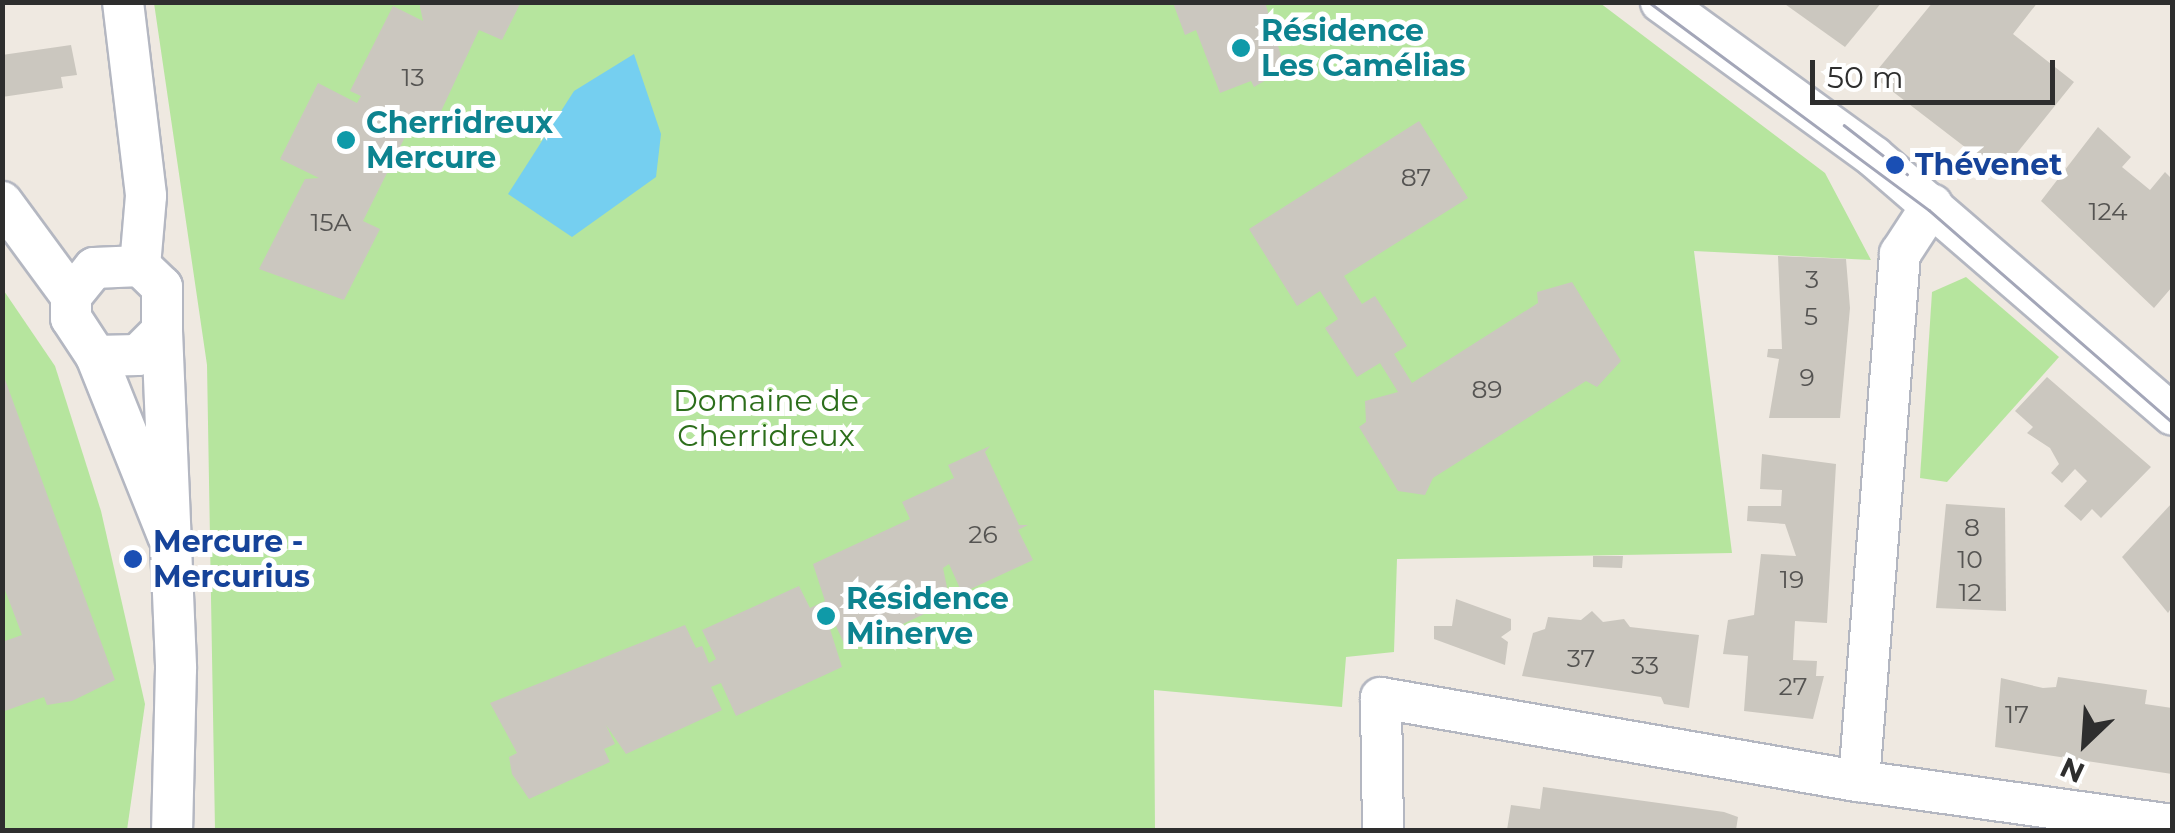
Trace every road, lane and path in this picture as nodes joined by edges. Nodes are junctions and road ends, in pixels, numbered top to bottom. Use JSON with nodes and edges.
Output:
{"nodes":[{"id":1,"x":123,"y":2,"type":"edge"},
{"id":2,"x":1661,"y":2,"type":"edge"},
{"id":3,"x":2,"y":202,"type":"edge"},
{"id":4,"x":1932,"y":205,"type":"junction"},
{"id":5,"x":140,"y":266,"type":"junction"},
{"id":6,"x":71,"y":296,"type":"junction"},
{"id":7,"x":162,"y":331,"type":"junction"},
{"id":8,"x":96,"y":356,"type":"junction"},
{"id":9,"x":2172,"y":414,"type":"edge"},
{"id":10,"x":168,"y":536,"type":"junction"},
{"id":11,"x":1860,"y":781,"type":"junction"},
{"id":12,"x":2172,"y":825,"type":"edge"},
{"id":13,"x":172,"y":830,"type":"edge"},
{"id":14,"x":1382,"y":830,"type":"edge"}],
"edges":[{"from":1,"to":5,"type":"street"},
{"from":2,"to":4,"type":"street"},
{"from":3,"to":6,"type":"street"},
{"from":4,"to":9,"type":"street"},
{"from":4,"to":11,"type":"street"},
{"from":5,"to":6,"type":"street"},
{"from":5,"to":7,"type":"street"},
{"from":6,"to":8,"type":"street"},
{"from":7,"to":8,"type":"street"},
{"from":7,"to":10,"type":"street"},
{"from":8,"to":10,"type":"street"},
{"from":10,"to":13,"type":"street"},
{"from":11,"to":12,"type":"street"},
{"from":11,"to":14,"type":"street"}]}
